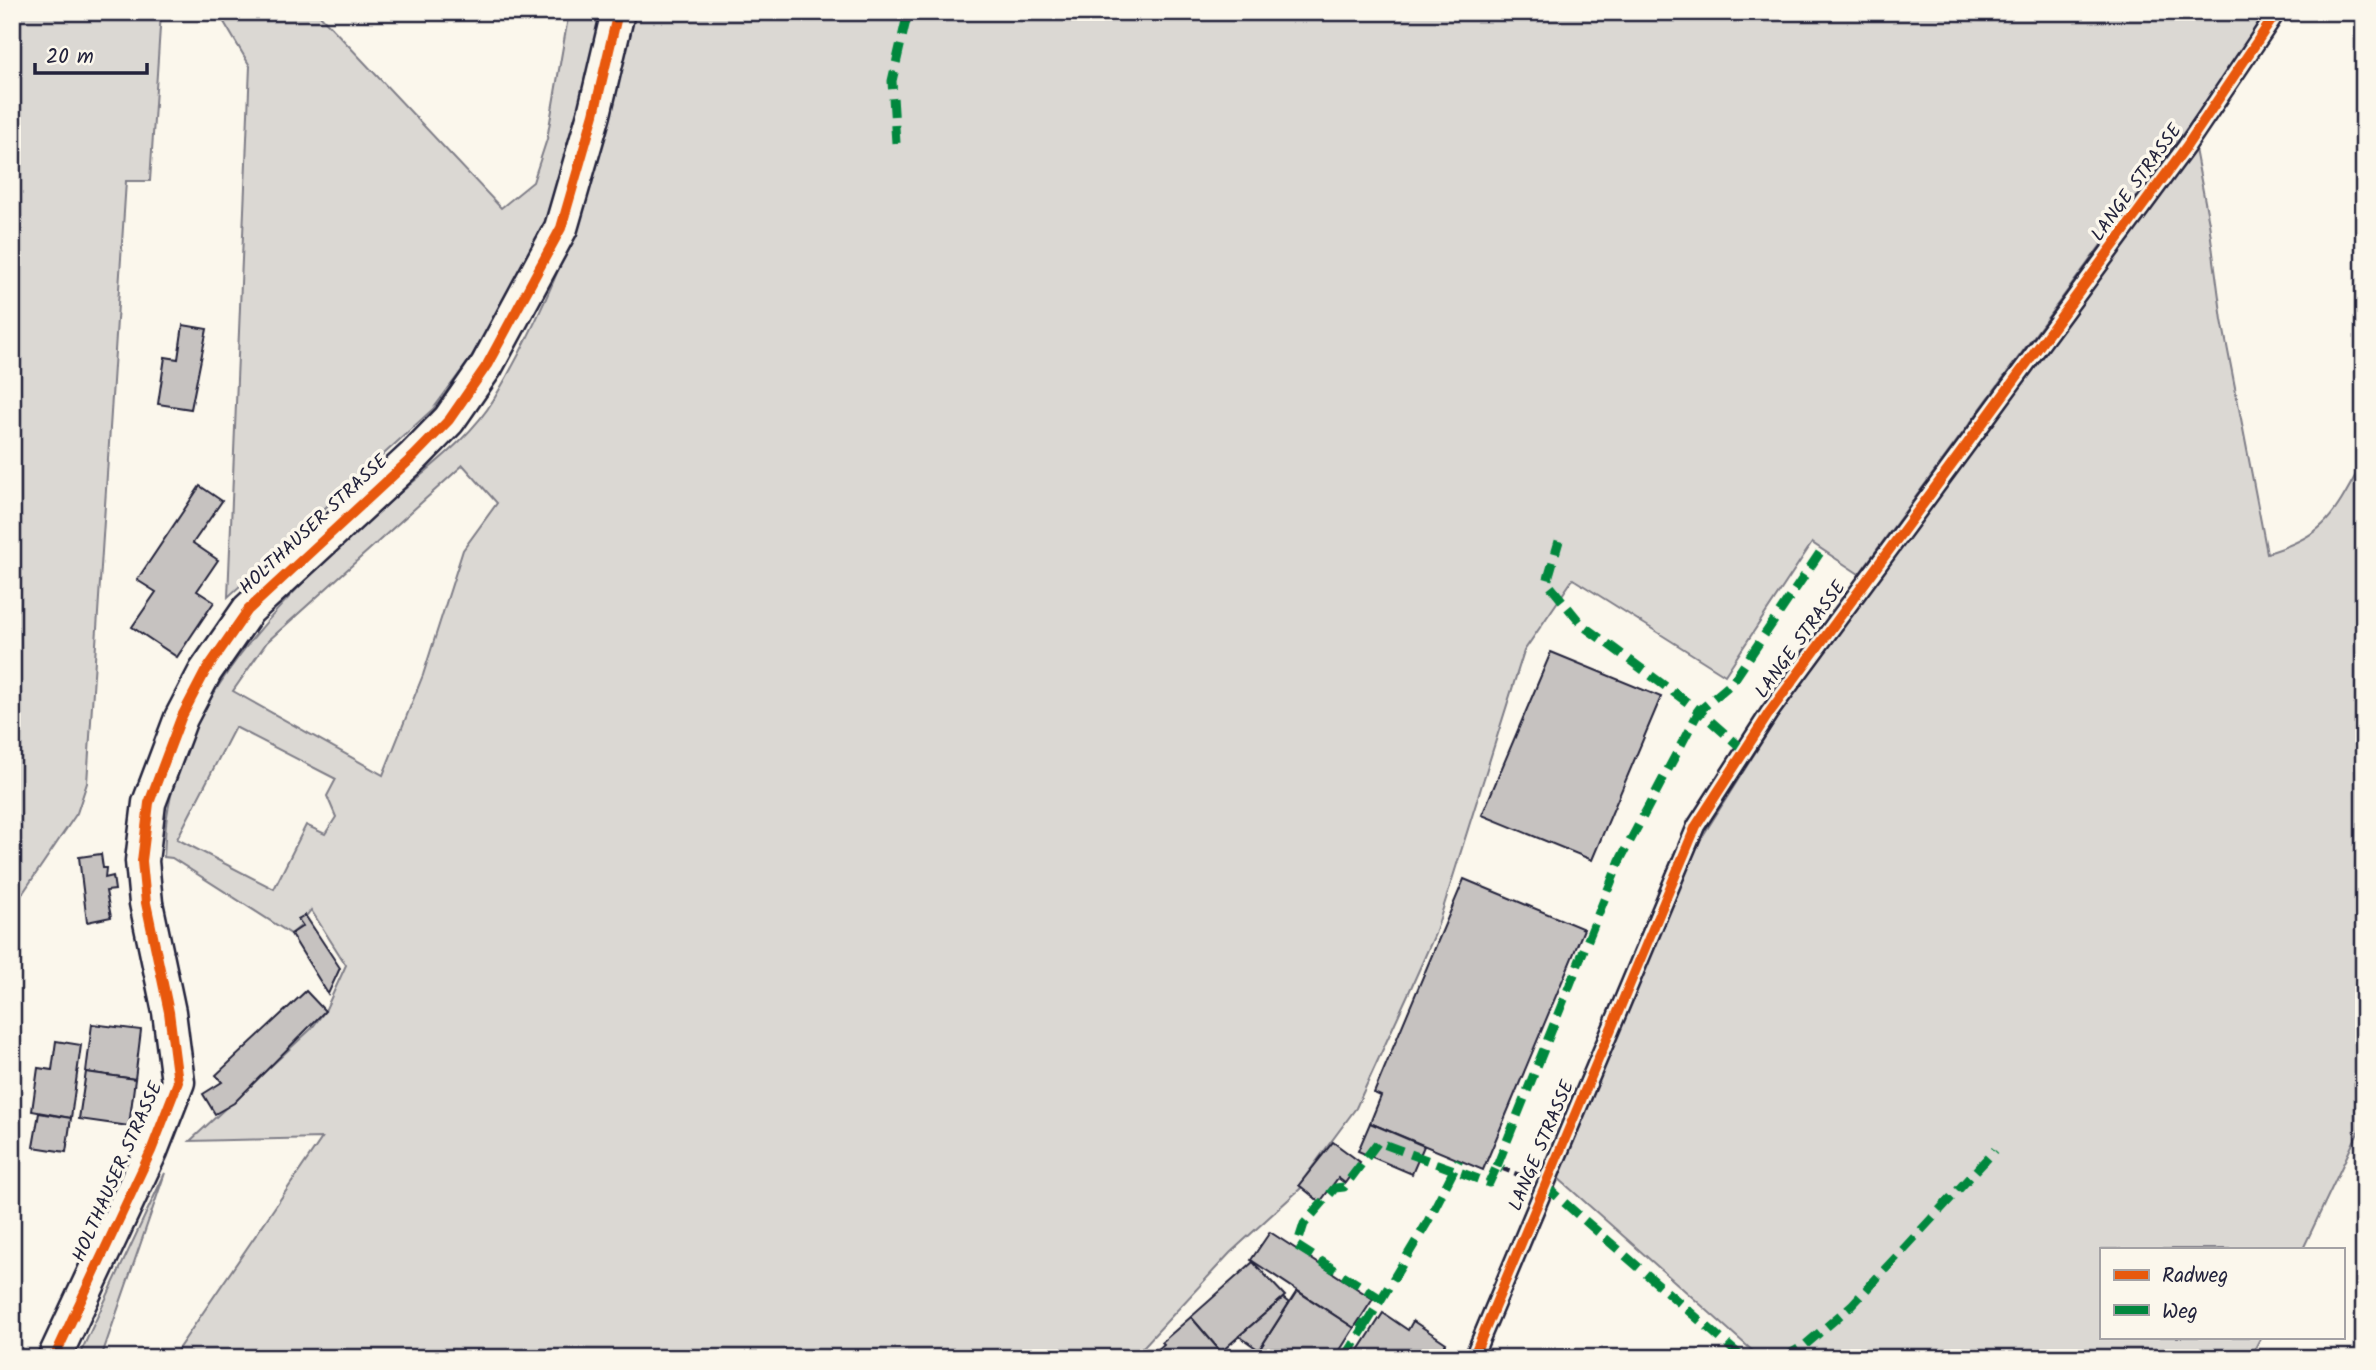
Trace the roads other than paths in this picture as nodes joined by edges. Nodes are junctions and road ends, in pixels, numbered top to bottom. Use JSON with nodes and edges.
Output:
{"nodes":[{"id":1,"x":618,"y":12,"type":"edge"},
{"id":2,"x":2277,"y":12,"type":"edge"},
{"id":3,"x":54,"y":1358,"type":"edge"},
{"id":4,"x":1473,"y":1358,"type":"edge"}],
"edges":[{"from":1,"to":3,"type":"street","name":"HOLTHAUSER STRASSE"},
{"from":2,"to":4,"type":"lane","name":"LANGE STRASSE"}]}
